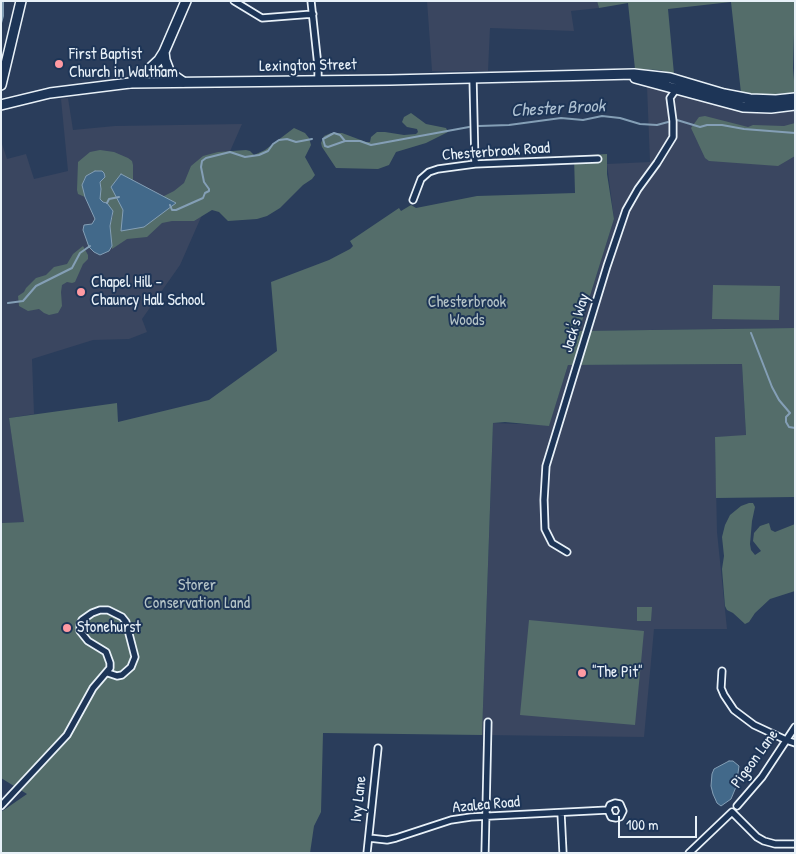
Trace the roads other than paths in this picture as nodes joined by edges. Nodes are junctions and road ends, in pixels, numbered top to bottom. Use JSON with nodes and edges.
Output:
{"nodes":[{"id":1,"x":21,"y":1,"type":"edge"},
{"id":2,"x":186,"y":1,"type":"edge"},
{"id":3,"x":234,"y":1,"type":"edge"},
{"id":4,"x":311,"y":1,"type":"edge"},
{"id":5,"x":313,"y":14,"type":"junction"},
{"id":6,"x":164,"y":52,"type":"junction"},
{"id":7,"x":618,"y":76,"type":"junction"},
{"id":8,"x":473,"y":79,"type":"junction"},
{"id":9,"x":318,"y":81,"type":"junction"},
{"id":10,"x":183,"y":82,"type":"junction"},
{"id":11,"x":130,"y":83,"type":"junction"},
{"id":12,"x":1,"y":85,"type":"edge"},
{"id":13,"x":664,"y":85,"type":"junction"},
{"id":14,"x":679,"y":85,"type":"junction"},
{"id":15,"x":795,"y":98,"type":"edge"},
{"id":16,"x":1,"y":105,"type":"edge"},
{"id":17,"x":670,"y":105,"type":"junction"},
{"id":18,"x":795,"y":105,"type":"edge"},
{"id":19,"x":598,"y":159,"type":"dead end"},
{"id":20,"x":475,"y":164,"type":"junction"},
{"id":21,"x":413,"y":200,"type":"dead end"},
{"id":22,"x":567,"y":552,"type":"dead end"},
{"id":23,"x":722,"y":672,"type":"dead end"},
{"id":24,"x":108,"y":673,"type":"junction"},
{"id":25,"x":488,"y":722,"type":"dead end"},
{"id":26,"x":795,"y":727,"type":"edge"},
{"id":27,"x":786,"y":740,"type":"junction"},
{"id":28,"x":795,"y":743,"type":"edge"},
{"id":29,"x":378,"y":748,"type":"dead end"},
{"id":30,"x":1,"y":806,"type":"edge"},
{"id":31,"x":737,"y":806,"type":"dead end"},
{"id":32,"x":608,"y":810,"type":"dead end"},
{"id":33,"x":561,"y":813,"type":"junction"},
{"id":34,"x":486,"y":816,"type":"junction"},
{"id":35,"x":368,"y":838,"type":"junction"},
{"id":36,"x":795,"y":844,"type":"edge"},
{"id":37,"x":367,"y":853,"type":"edge"},
{"id":38,"x":485,"y":853,"type":"edge"},
{"id":39,"x":563,"y":853,"type":"edge"},
{"id":40,"x":689,"y":853,"type":"edge"}],
"edges":[{"from":1,"to":12,"type":"main road"},
{"from":2,"to":6,"type":"main road"},
{"from":3,"to":5,"type":"street"},
{"from":4,"to":5,"type":"street"},
{"from":5,"to":9,"type":"street"},
{"from":6,"to":10,"type":"main road"},
{"from":6,"to":11,"type":"main road"},
{"from":7,"to":8,"type":"main road","name":"Lexington Street"},
{"from":7,"to":13,"type":"main road","name":"Lexington Street"},
{"from":7,"to":14,"type":"main road","name":"Lexington Street"},
{"from":8,"to":9,"type":"main road","name":"Lexington Street"},
{"from":8,"to":20,"type":"street"},
{"from":9,"to":10,"type":"main road","name":"Lexington Street"},
{"from":10,"to":11,"type":"main road","name":"Lexington Street"},
{"from":11,"to":16,"type":"main road","name":"Lexington Street"},
{"from":13,"to":14,"type":"main road","name":"Lexington Street"},
{"from":13,"to":17,"type":"street","name":"Jack's Way"},
{"from":14,"to":15,"type":"main road","name":"Lexington Street"},
{"from":14,"to":17,"type":"street","name":"Jack's Way"},
{"from":14,"to":18,"type":"main road","name":"Lexington Street"},
{"from":17,"to":22,"type":"street","name":"Jack's Way"},
{"from":19,"to":20,"type":"street","name":"Chesterbrook Road"},
{"from":20,"to":21,"type":"street","name":"Chesterbrook Road"},
{"from":23,"to":27,"type":"street"},
{"from":24,"to":24,"type":"street"},
{"from":24,"to":30,"type":"street"},
{"from":25,"to":34,"type":"street"},
{"from":26,"to":27,"type":"street","name":"Pigeon Lane"},
{"from":27,"to":28,"type":"street"},
{"from":27,"to":31,"type":"street","name":"Pigeon Lane"},
{"from":29,"to":35,"type":"street","name":"Ivy Lane"},
{"from":32,"to":33,"type":"street","name":"Azalea Road"},
{"from":33,"to":34,"type":"street","name":"Azalea Road"},
{"from":33,"to":39,"type":"street"},
{"from":34,"to":35,"type":"street","name":"Azalea Road"},
{"from":34,"to":38,"type":"street"},
{"from":35,"to":37,"type":"street","name":"Ivy Lane"},
{"from":36,"to":40,"type":"street","name":"Pigeon Lane"}]}
